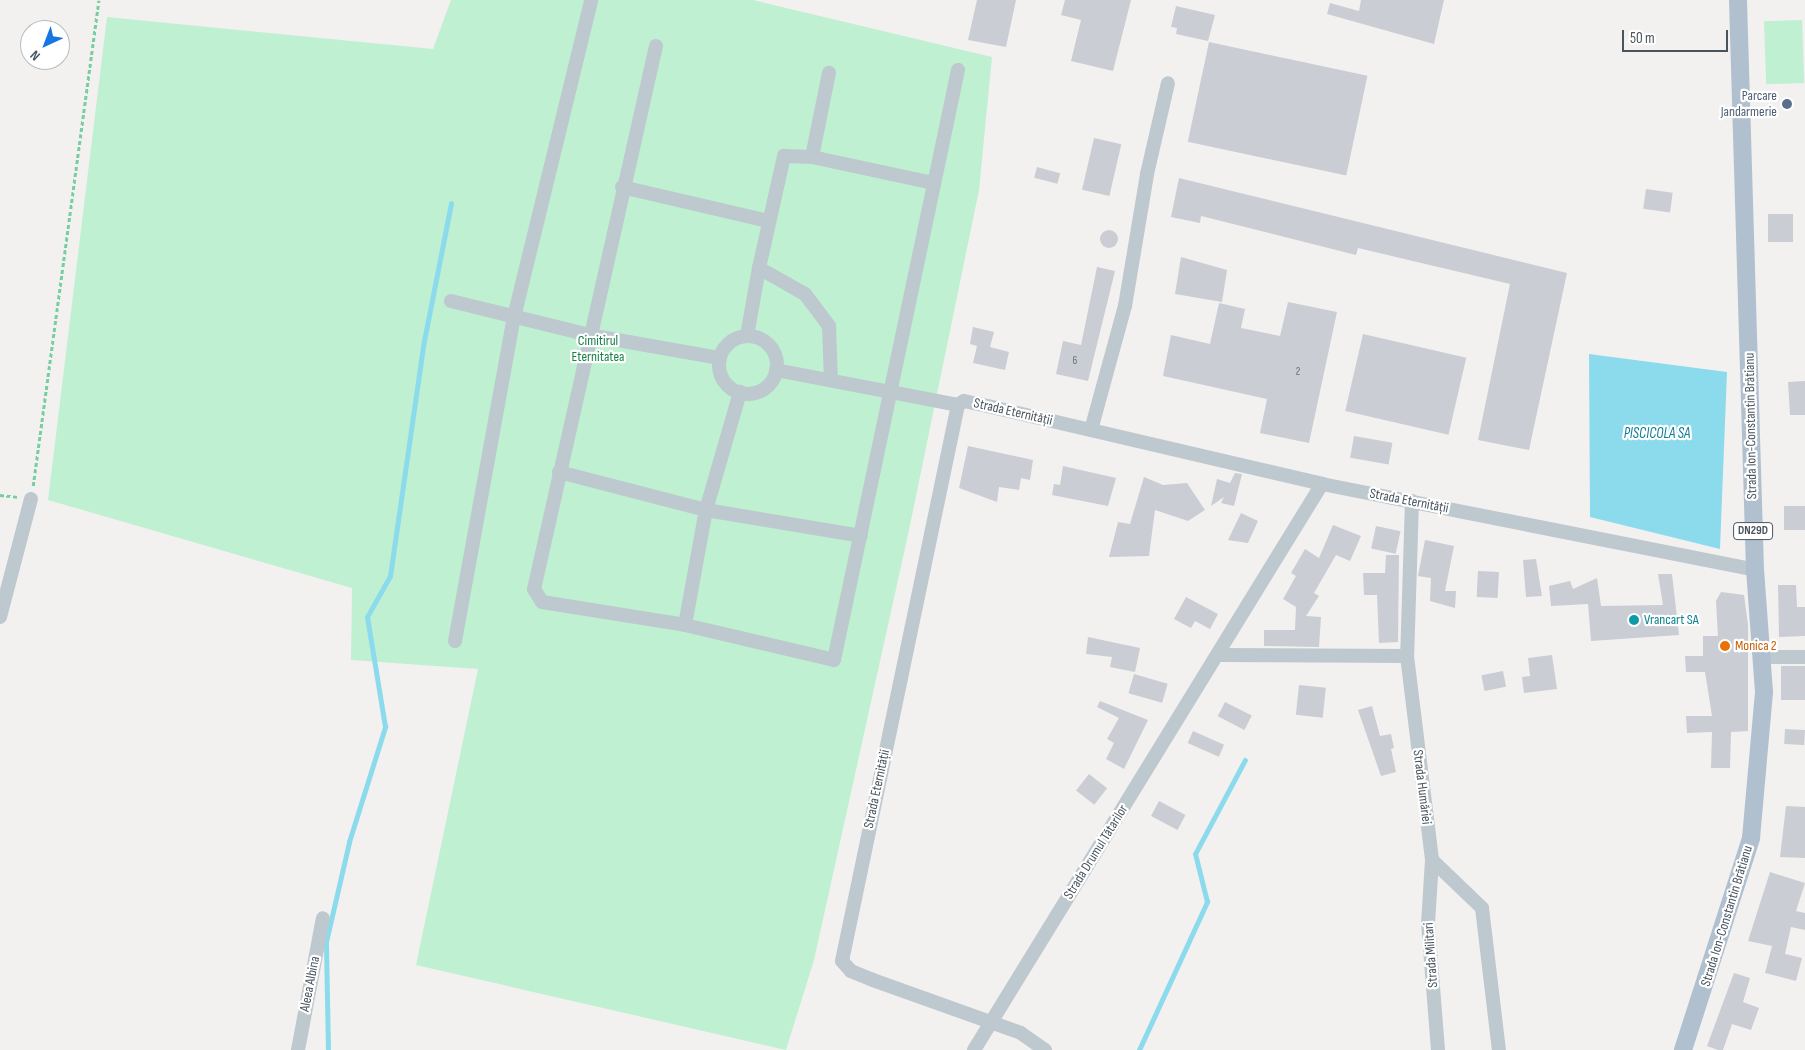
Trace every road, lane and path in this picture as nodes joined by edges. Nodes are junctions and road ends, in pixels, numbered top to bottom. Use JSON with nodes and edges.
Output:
{"nodes":[{"id":1,"x":99,"y":0,"type":"edge"},
{"id":2,"x":591,"y":0,"type":"edge"},
{"id":3,"x":1738,"y":0,"type":"edge"},
{"id":4,"x":656,"y":46,"type":"dead end"},
{"id":5,"x":958,"y":70,"type":"dead end"},
{"id":6,"x":829,"y":73,"type":"dead end"},
{"id":7,"x":1168,"y":83,"type":"dead end"},
{"id":8,"x":812,"y":157,"type":"junction"},
{"id":9,"x":933,"y":183,"type":"junction"},
{"id":10,"x":622,"y":187,"type":"junction"},
{"id":11,"x":768,"y":220,"type":"junction"},
{"id":12,"x":759,"y":268,"type":"junction"},
{"id":13,"x":451,"y":301,"type":"dead end"},
{"id":14,"x":514,"y":317,"type":"junction"},
{"id":15,"x":589,"y":335,"type":"junction"},
{"id":16,"x":747,"y":336,"type":"junction"},
{"id":17,"x":720,"y":358,"type":"junction"},
{"id":18,"x":776,"y":370,"type":"junction"},
{"id":19,"x":831,"y":380,"type":"junction"},
{"id":20,"x":740,"y":392,"type":"junction"},
{"id":21,"x":889,"y":392,"type":"junction"},
{"id":22,"x":958,"y":404,"type":"junction"},
{"id":23,"x":1091,"y":430,"type":"junction"},
{"id":24,"x":559,"y":472,"type":"junction"},
{"id":25,"x":1322,"y":484,"type":"junction"},
{"id":26,"x":0,"y":495,"type":"edge"},
{"id":27,"x":31,"y":499,"type":"junction"},
{"id":28,"x":1412,"y":501,"type":"junction"},
{"id":29,"x":706,"y":510,"type":"junction"},
{"id":30,"x":861,"y":536,"type":"junction"},
{"id":31,"x":1755,"y":570,"type":"junction"},
{"id":32,"x":0,"y":617,"type":"edge"},
{"id":33,"x":685,"y":625,"type":"junction"},
{"id":34,"x":455,"y":641,"type":"dead end"},
{"id":35,"x":1218,"y":655,"type":"junction"},
{"id":36,"x":1407,"y":656,"type":"junction"},
{"id":37,"x":1764,"y":657,"type":"junction"},
{"id":38,"x":1805,"y":657,"type":"edge"},
{"id":39,"x":1432,"y":860,"type":"junction"},
{"id":40,"x":323,"y":918,"type":"dead end"},
{"id":41,"x":991,"y":1021,"type":"junction"},
{"id":42,"x":298,"y":1050,"type":"edge"},
{"id":43,"x":974,"y":1050,"type":"edge"},
{"id":44,"x":1045,"y":1050,"type":"edge"},
{"id":45,"x":1438,"y":1050,"type":"edge"},
{"id":46,"x":1499,"y":1050,"type":"edge"},
{"id":47,"x":1683,"y":1050,"type":"edge"}],
"edges":[{"from":1,"to":27,"type":"path"},
{"from":2,"to":14,"type":"street"},
{"from":3,"to":31,"type":"main road","name":"Strada Ion-Constantin Brătianu","number":"DN29D"},
{"from":4,"to":10,"type":"street"},
{"from":5,"to":9,"type":"street"},
{"from":6,"to":8,"type":"street"},
{"from":7,"to":23,"type":"street"},
{"from":8,"to":9,"type":"street"},
{"from":8,"to":11,"type":"street"},
{"from":9,"to":21,"type":"street"},
{"from":10,"to":11,"type":"street"},
{"from":10,"to":15,"type":"street"},
{"from":11,"to":12,"type":"street"},
{"from":12,"to":16,"type":"street"},
{"from":12,"to":19,"type":"street"},
{"from":13,"to":14,"type":"street"},
{"from":14,"to":15,"type":"street"},
{"from":14,"to":34,"type":"street"},
{"from":15,"to":17,"type":"street"},
{"from":15,"to":24,"type":"street"},
{"from":16,"to":17,"type":"street"},
{"from":16,"to":18,"type":"street"},
{"from":17,"to":20,"type":"street"},
{"from":18,"to":19,"type":"street"},
{"from":18,"to":20,"type":"street"},
{"from":19,"to":21,"type":"street"},
{"from":20,"to":29,"type":"street"},
{"from":21,"to":22,"type":"street"},
{"from":21,"to":30,"type":"street"},
{"from":22,"to":23,"type":"street","name":"Strada Eternității"},
{"from":22,"to":41,"type":"street","name":"Strada Eternității"},
{"from":23,"to":25,"type":"street","name":"Strada Eternității"},
{"from":24,"to":29,"type":"street"},
{"from":24,"to":33,"type":"street"},
{"from":25,"to":28,"type":"street","name":"Strada Eternității"},
{"from":25,"to":35,"type":"street","name":"Strada Drumul Tătarilor"},
{"from":26,"to":27,"type":"path"},
{"from":27,"to":32,"type":"street"},
{"from":28,"to":31,"type":"street","name":"Strada Eternității"},
{"from":28,"to":36,"type":"street","name":"Strada Humăriei"},
{"from":29,"to":30,"type":"street"},
{"from":29,"to":33,"type":"street"},
{"from":30,"to":33,"type":"street"},
{"from":31,"to":37,"type":"main road","name":"Strada Ion-Constantin Brătianu","number":"DN29D"},
{"from":35,"to":36,"type":"street"},
{"from":35,"to":41,"type":"street","name":"Strada Drumul Tătarilor"},
{"from":36,"to":39,"type":"street","name":"Strada Humăriei"},
{"from":37,"to":38,"type":"street"},
{"from":37,"to":47,"type":"main road","name":"Strada Ion-Constantin Brătianu","number":"DN29D"},
{"from":39,"to":45,"type":"street","name":"Strada Militari"},
{"from":39,"to":46,"type":"street"},
{"from":40,"to":42,"type":"street","name":"Aleea Albina"},
{"from":41,"to":43,"type":"street","name":"Strada Drumul Tătarilor"},
{"from":41,"to":44,"type":"street","name":"Strada Eternității"}]}
